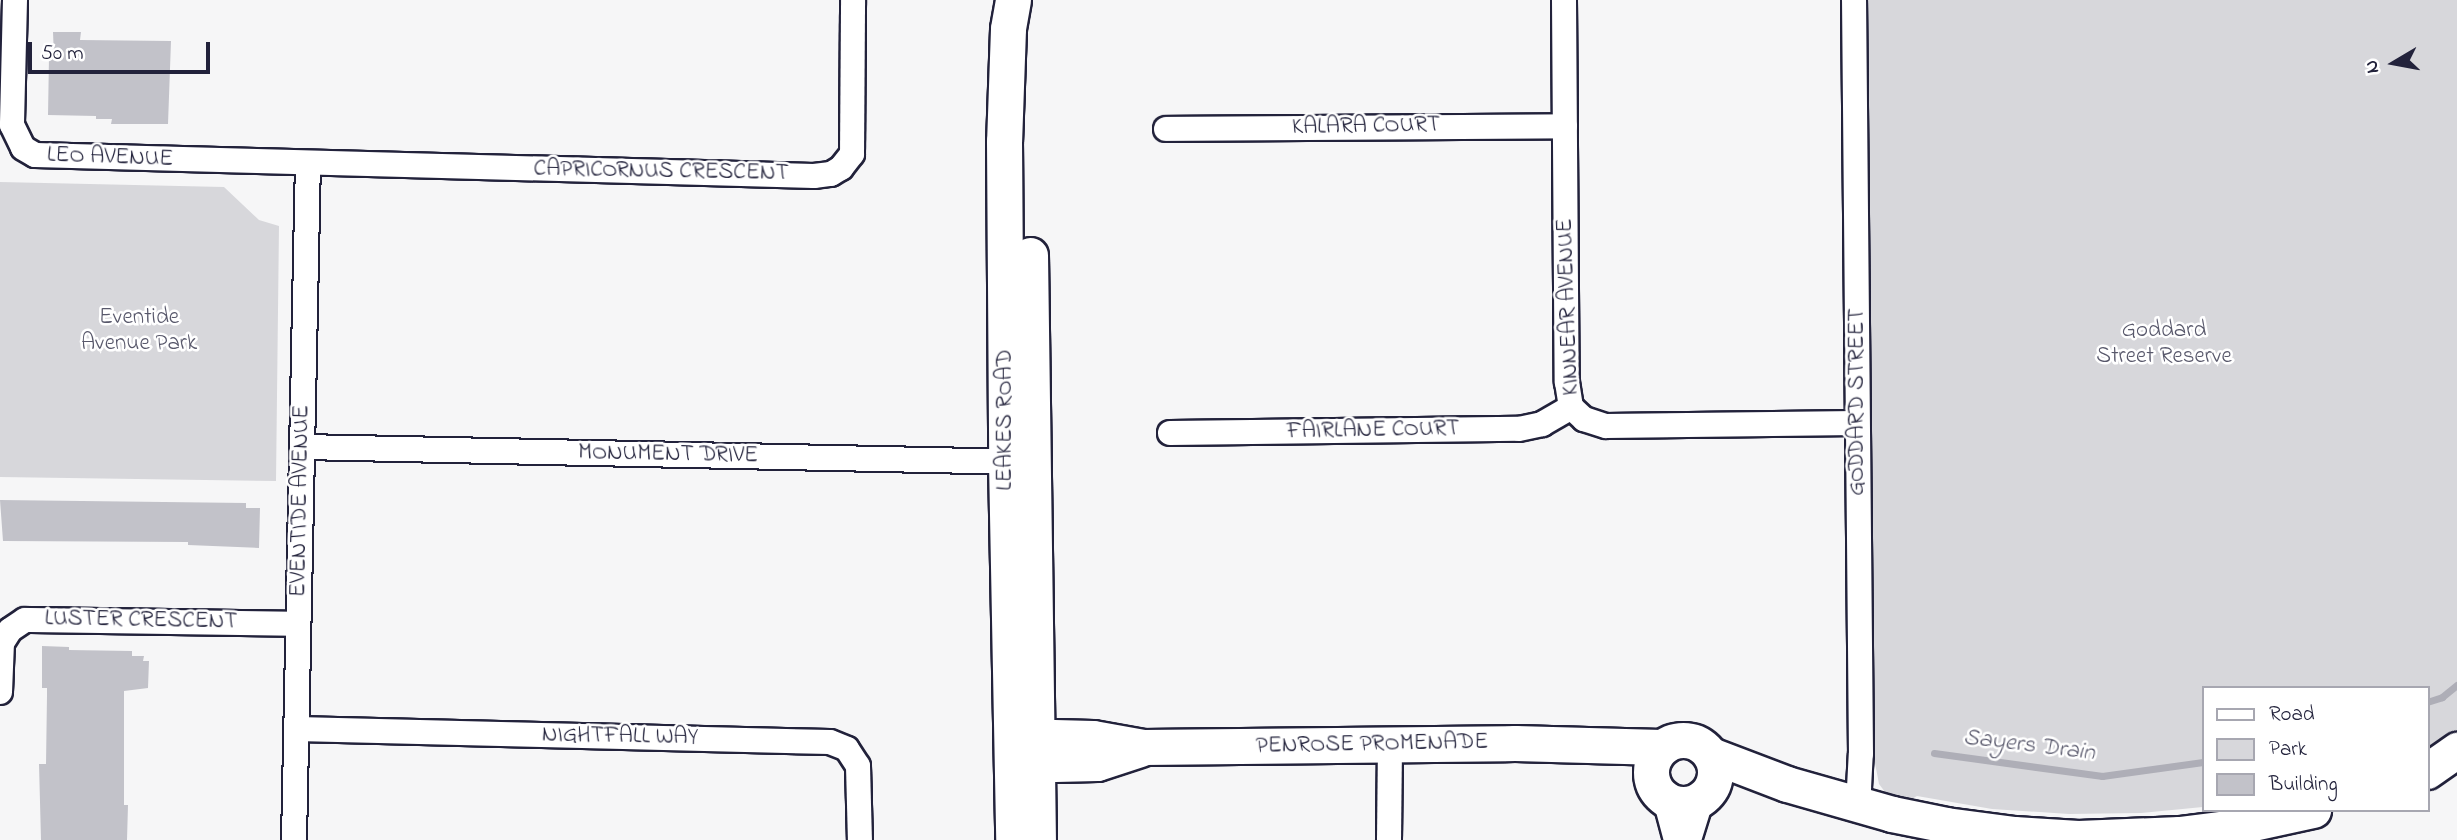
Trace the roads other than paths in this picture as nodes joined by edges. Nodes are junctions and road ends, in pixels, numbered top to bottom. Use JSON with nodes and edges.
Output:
{"nodes":[{"id":1,"x":15,"y":0,"type":"edge"},
{"id":2,"x":853,"y":0,"type":"edge"},
{"id":3,"x":1013,"y":0,"type":"edge"},
{"id":4,"x":1024,"y":0,"type":"edge"},
{"id":5,"x":1564,"y":0,"type":"edge"},
{"id":6,"x":1854,"y":0,"type":"edge"},
{"id":7,"x":1565,"y":126,"type":"junction"},
{"id":8,"x":1167,"y":129,"type":"dead end"},
{"id":9,"x":308,"y":163,"type":"junction"},
{"id":10,"x":1571,"y":407,"type":"junction"},
{"id":11,"x":1857,"y":423,"type":"junction"},
{"id":12,"x":1170,"y":433,"type":"dead end"},
{"id":13,"x":302,"y":447,"type":"junction"},
{"id":14,"x":1019,"y":462,"type":"junction"},
{"id":15,"x":298,"y":624,"type":"junction"},
{"id":16,"x":0,"y":692,"type":"edge"},
{"id":17,"x":297,"y":729,"type":"junction"},
{"id":18,"x":1390,"y":744,"type":"junction"},
{"id":19,"x":1601,"y":747,"type":"junction"},
{"id":20,"x":1661,"y":747,"type":"junction"},
{"id":21,"x":1024,"y":750,"type":"junction"},
{"id":22,"x":2457,"y":750,"type":"edge"},
{"id":23,"x":1711,"y":755,"type":"junction"},
{"id":24,"x":2457,"y":768,"type":"edge"},
{"id":25,"x":2429,"y":771,"type":"edge"},
{"id":26,"x":2429,"y":773,"type":"edge"},
{"id":27,"x":1787,"y":784,"type":"junction"},
{"id":28,"x":1659,"y":791,"type":"junction"},
{"id":29,"x":1704,"y":796,"type":"junction"},
{"id":30,"x":1852,"y":802,"type":"junction"},
{"id":31,"x":2304,"y":812,"type":"edge"},
{"id":32,"x":1975,"y":835,"type":"edge"},
{"id":33,"x":294,"y":840,"type":"edge"},
{"id":34,"x":860,"y":840,"type":"edge"},
{"id":35,"x":1013,"y":840,"type":"edge"},
{"id":36,"x":1038,"y":840,"type":"edge"},
{"id":37,"x":1389,"y":840,"type":"edge"},
{"id":38,"x":1676,"y":840,"type":"edge"},
{"id":39,"x":1689,"y":840,"type":"edge"}],
"edges":[{"from":1,"to":9,"type":"street","name":"LEO AVENUE"},
{"from":2,"to":9,"type":"street","name":"CAPRICORNUS CRESCENT"},
{"from":3,"to":14,"type":"street","name":"LEAKES ROAD"},
{"from":4,"to":14,"type":"street","name":"LEAKES ROAD"},
{"from":5,"to":7,"type":"street","name":"KINNEAR AVENUE"},
{"from":6,"to":11,"type":"street","name":"GODDARD STREET"},
{"from":7,"to":8,"type":"street","name":"KALARA COURT"},
{"from":7,"to":10,"type":"street","name":"KINNEAR AVENUE"},
{"from":9,"to":13,"type":"street","name":"EVENTIDE AVENUE"},
{"from":10,"to":11,"type":"street","name":"KINNEAR AVENUE"},
{"from":10,"to":12,"type":"street","name":"FAIRLANE COURT"},
{"from":11,"to":30,"type":"street","name":"GODDARD STREET"},
{"from":13,"to":14,"type":"street","name":"MONUMENT DRIVE"},
{"from":13,"to":15,"type":"street","name":"EVENTIDE AVENUE"},
{"from":14,"to":21,"type":"street","name":"LEAKES ROAD"},
{"from":15,"to":16,"type":"street","name":"LUSTER CRESCENT"},
{"from":15,"to":17,"type":"street","name":"EVENTIDE AVENUE"},
{"from":17,"to":33,"type":"street","name":"EVENTIDE AVENUE"},
{"from":17,"to":34,"type":"street","name":"NIGHTFALL WAY"},
{"from":18,"to":19,"type":"street","name":"PENROSE PROMENADE"},
{"from":18,"to":21,"type":"street","name":"PENROSE PROMENADE"},
{"from":18,"to":37,"type":"street"},
{"from":19,"to":20,"type":"street","name":"PENROSE PROMENADE"},
{"from":19,"to":28,"type":"street","name":"PENROSE PROMENADE"},
{"from":20,"to":23,"type":"street"},
{"from":20,"to":28,"type":"street"},
{"from":21,"to":35,"type":"street","name":"LEAKES ROAD"},
{"from":21,"to":36,"type":"street","name":"LEAKES ROAD"},
{"from":22,"to":25,"type":"street"},
{"from":23,"to":27,"type":"street"},
{"from":23,"to":29,"type":"street"},
{"from":24,"to":26,"type":"street"},
{"from":27,"to":29,"type":"street"},
{"from":27,"to":30,"type":"street"},
{"from":28,"to":29,"type":"street"},
{"from":28,"to":38,"type":"street"},
{"from":29,"to":39,"type":"street"},
{"from":30,"to":32,"type":"street"},
{"from":31,"to":32,"type":"street"}]}
